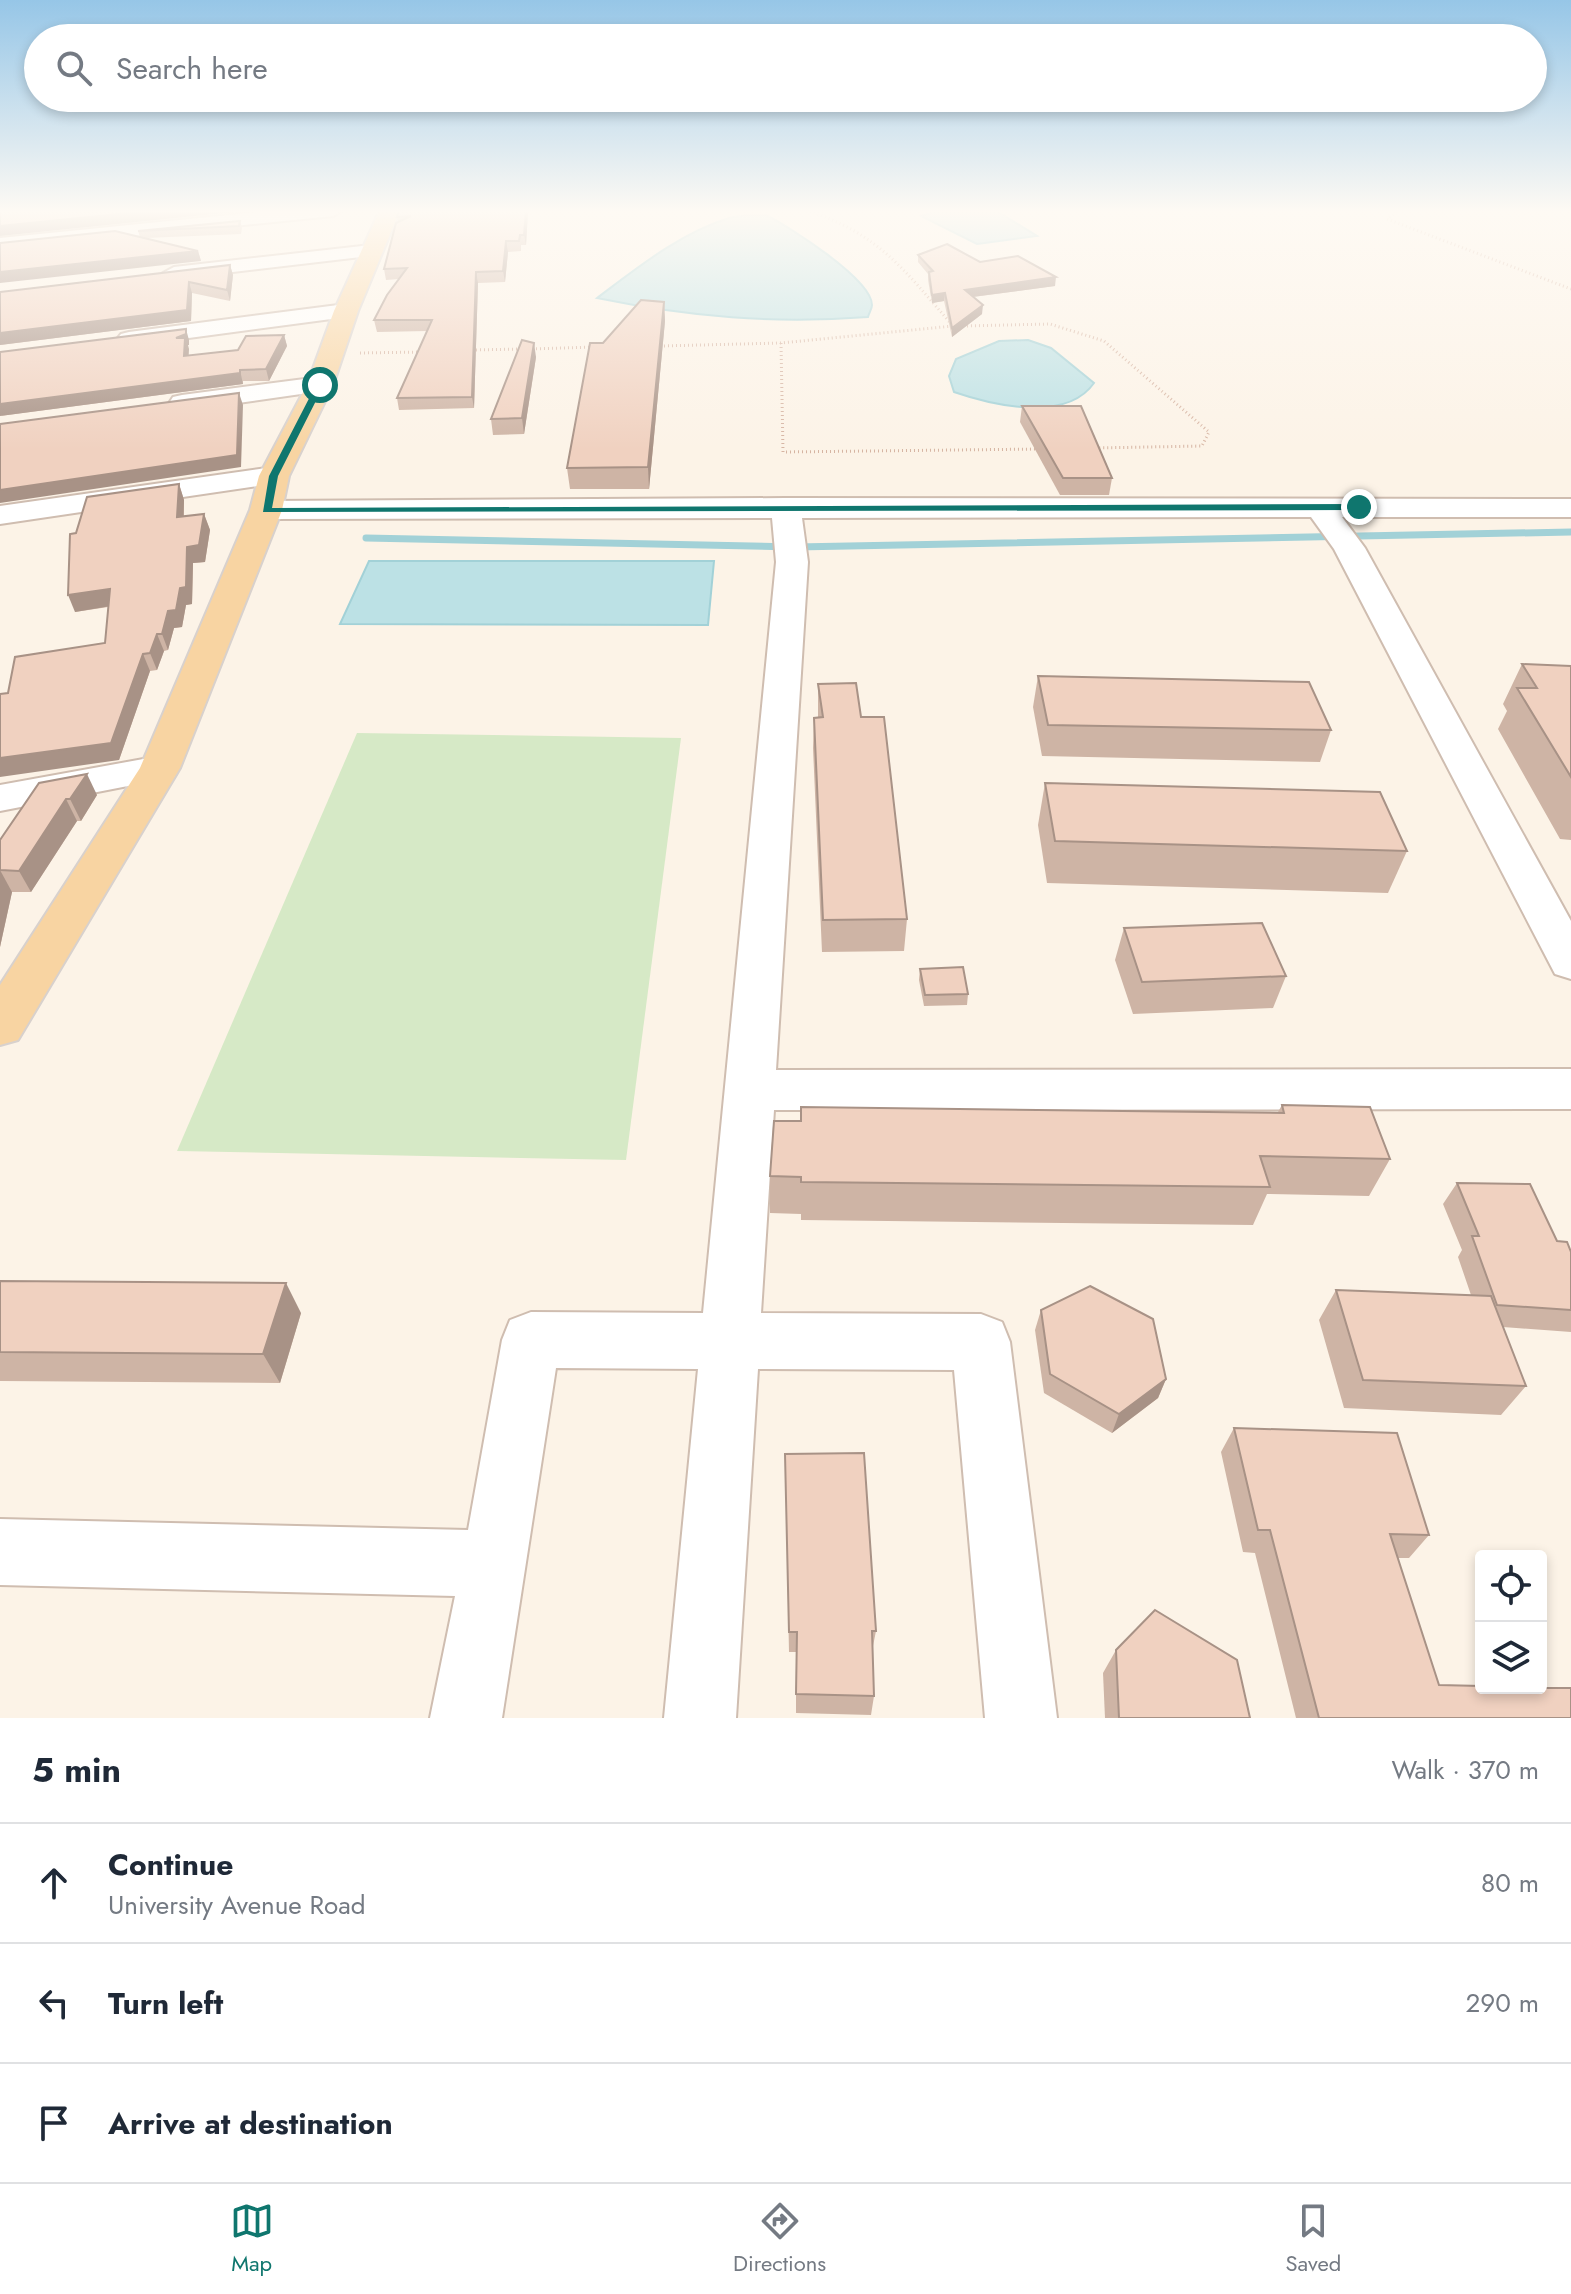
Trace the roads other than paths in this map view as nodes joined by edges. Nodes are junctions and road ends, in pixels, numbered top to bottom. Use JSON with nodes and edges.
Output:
{"nodes":[{"id":1,"x":355,"y":290,"type":"edge"},
{"id":2,"x":346,"y":311,"type":"junction"},
{"id":3,"x":110,"y":341,"type":"edge"},
{"id":4,"x":325,"y":369,"type":"junction"},
{"id":5,"x":152,"y":407,"type":"edge"},
{"id":6,"x":274,"y":476,"type":"junction"},
{"id":7,"x":785,"y":507,"type":"junction"},
{"id":8,"x":1319,"y":507,"type":"junction"},
{"id":9,"x":1571,"y":508,"type":"edge"},
{"id":10,"x":266,"y":510,"type":"junction"},
{"id":11,"x":0,"y":515,"type":"edge"},
{"id":12,"x":160,"y":768,"type":"junction"},
{"id":13,"x":0,"y":798,"type":"edge"},
{"id":14,"x":1571,"y":962,"type":"edge"},
{"id":15,"x":4,"y":1016,"type":"edge"},
{"id":16,"x":1571,"y":1089,"type":"edge"},
{"id":17,"x":748,"y":1090,"type":"junction"},
{"id":18,"x":729,"y":1339,"type":"junction"},
{"id":19,"x":0,"y":1552,"type":"edge"},
{"id":20,"x":495,"y":1564,"type":"junction"},
{"id":21,"x":466,"y":1718,"type":"edge"},
{"id":22,"x":700,"y":1718,"type":"edge"},
{"id":23,"x":1021,"y":1718,"type":"edge"}],
"edges":[{"from":1,"to":2,"type":"main road"},
{"from":2,"to":3,"type":"street"},
{"from":2,"to":4,"type":"main road"},
{"from":4,"to":5,"type":"street"},
{"from":4,"to":6,"type":"main road"},
{"from":6,"to":10,"type":"main road"},
{"from":6,"to":11,"type":"street"},
{"from":7,"to":8,"type":"street"},
{"from":7,"to":10,"type":"street"},
{"from":7,"to":17,"type":"street"},
{"from":8,"to":9,"type":"street"},
{"from":8,"to":14,"type":"street"},
{"from":10,"to":12,"type":"main road"},
{"from":12,"to":13,"type":"street"},
{"from":12,"to":15,"type":"main road"},
{"from":16,"to":17,"type":"street"},
{"from":17,"to":18,"type":"street"},
{"from":18,"to":20,"type":"street"},
{"from":18,"to":22,"type":"street"},
{"from":18,"to":23,"type":"street"},
{"from":19,"to":20,"type":"street"},
{"from":20,"to":21,"type":"street"}]}
